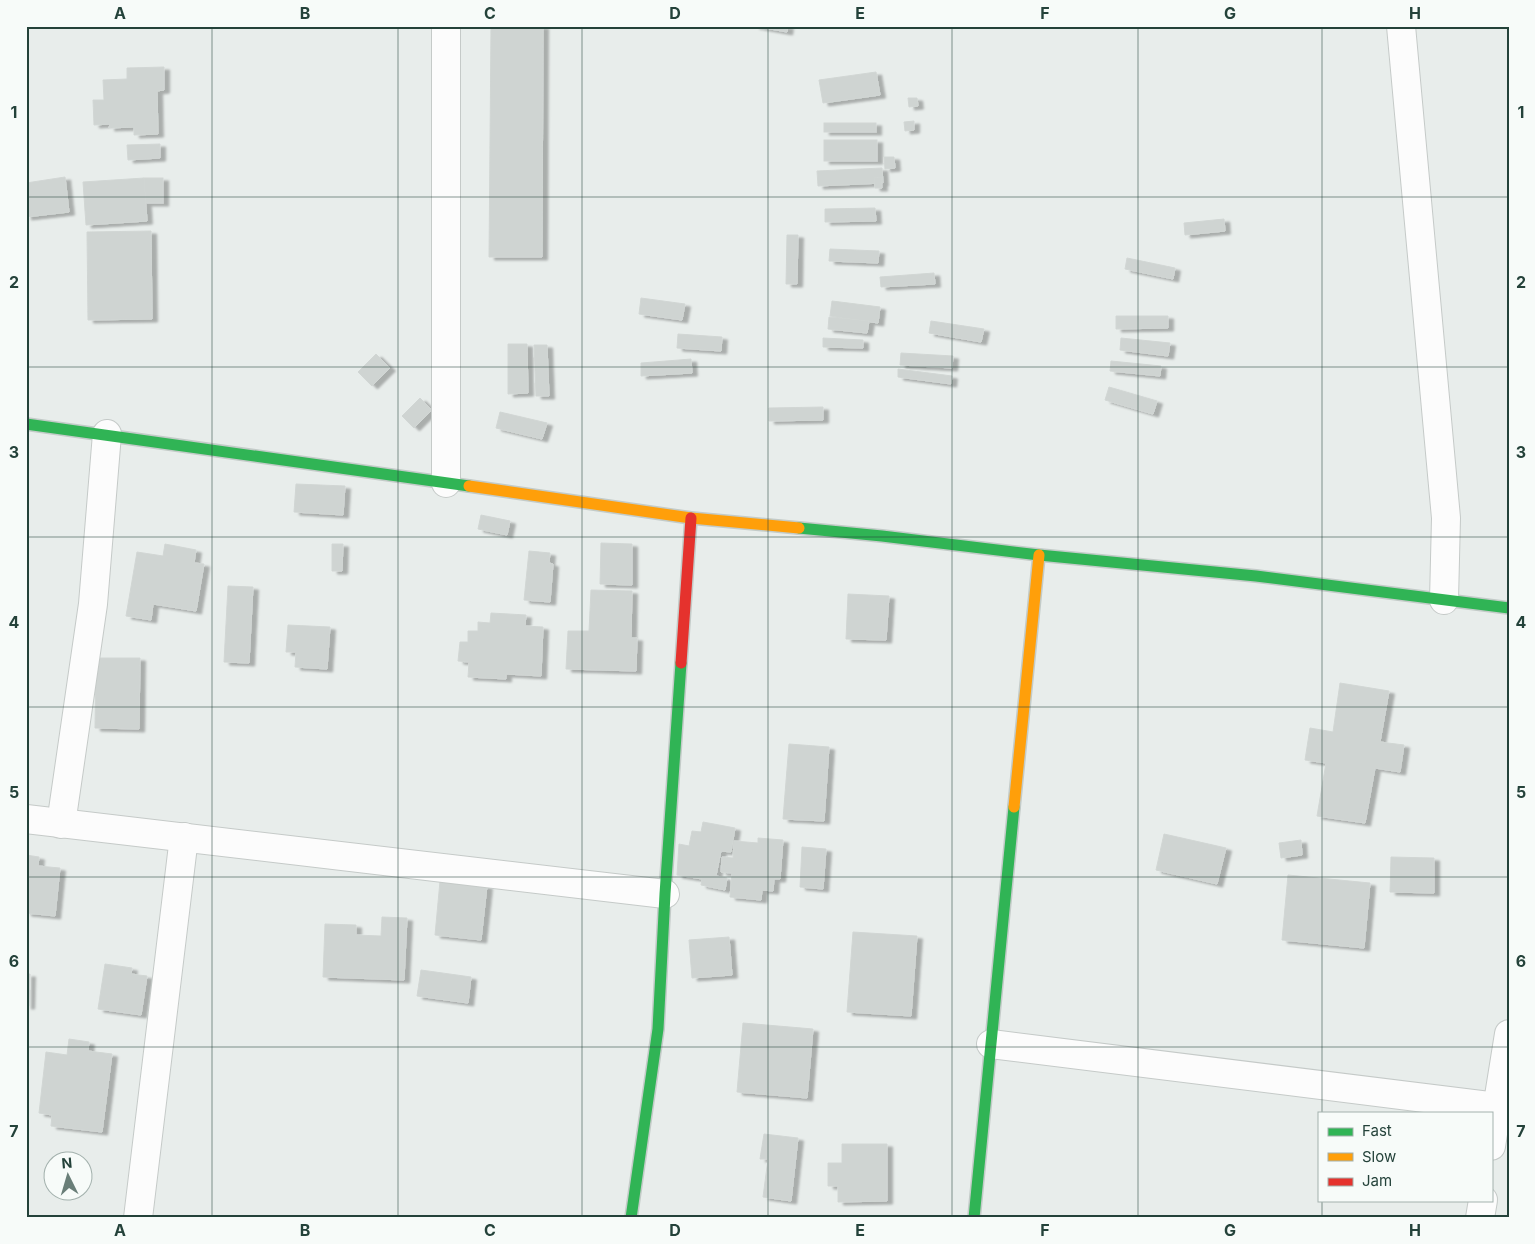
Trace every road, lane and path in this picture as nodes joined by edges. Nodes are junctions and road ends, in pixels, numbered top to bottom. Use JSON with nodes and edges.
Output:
{"nodes":[{"id":1,"x":446,"y":26,"type":"edge"},
{"id":2,"x":1401,"y":26,"type":"edge"},
{"id":3,"x":26,"y":424,"type":"edge"},
{"id":4,"x":107,"y":434,"type":"junction"},
{"id":5,"x":446,"y":483,"type":"junction"},
{"id":6,"x":691,"y":518,"type":"junction"},
{"id":7,"x":1039,"y":554,"type":"junction"},
{"id":8,"x":1444,"y":600,"type":"junction"},
{"id":9,"x":1509,"y":608,"type":"edge"},
{"id":10,"x":26,"y":819,"type":"edge"},
{"id":11,"x":61,"y":824,"type":"junction"},
{"id":12,"x":184,"y":837,"type":"junction"},
{"id":13,"x":665,"y":894,"type":"junction"},
{"id":14,"x":1509,"y":1034,"type":"edge"},
{"id":15,"x":991,"y":1044,"type":"junction"},
{"id":16,"x":1498,"y":1107,"type":"junction"},
{"id":17,"x":1492,"y":1140,"type":"edge"},
{"id":18,"x":1483,"y":1202,"type":"edge"},
{"id":19,"x":138,"y":1218,"type":"edge"},
{"id":20,"x":631,"y":1218,"type":"edge"},
{"id":21,"x":974,"y":1218,"type":"edge"},
{"id":22,"x":1480,"y":1218,"type":"edge"}],
"edges":[{"from":1,"to":5,"type":"street"},
{"from":2,"to":8,"type":"street"},
{"from":3,"to":4,"type":"street"},
{"from":4,"to":5,"type":"street"},
{"from":4,"to":11,"type":"street"},
{"from":5,"to":6,"type":"street"},
{"from":6,"to":7,"type":"street"},
{"from":6,"to":13,"type":"street"},
{"from":7,"to":8,"type":"street"},
{"from":7,"to":15,"type":"street"},
{"from":8,"to":9,"type":"street"},
{"from":10,"to":11,"type":"street"},
{"from":11,"to":12,"type":"street"},
{"from":12,"to":13,"type":"street"},
{"from":12,"to":19,"type":"street"},
{"from":13,"to":20,"type":"street"},
{"from":14,"to":16,"type":"street"},
{"from":15,"to":16,"type":"street"},
{"from":15,"to":21,"type":"street"},
{"from":16,"to":17,"type":"street"},
{"from":18,"to":22,"type":"street"}]}
